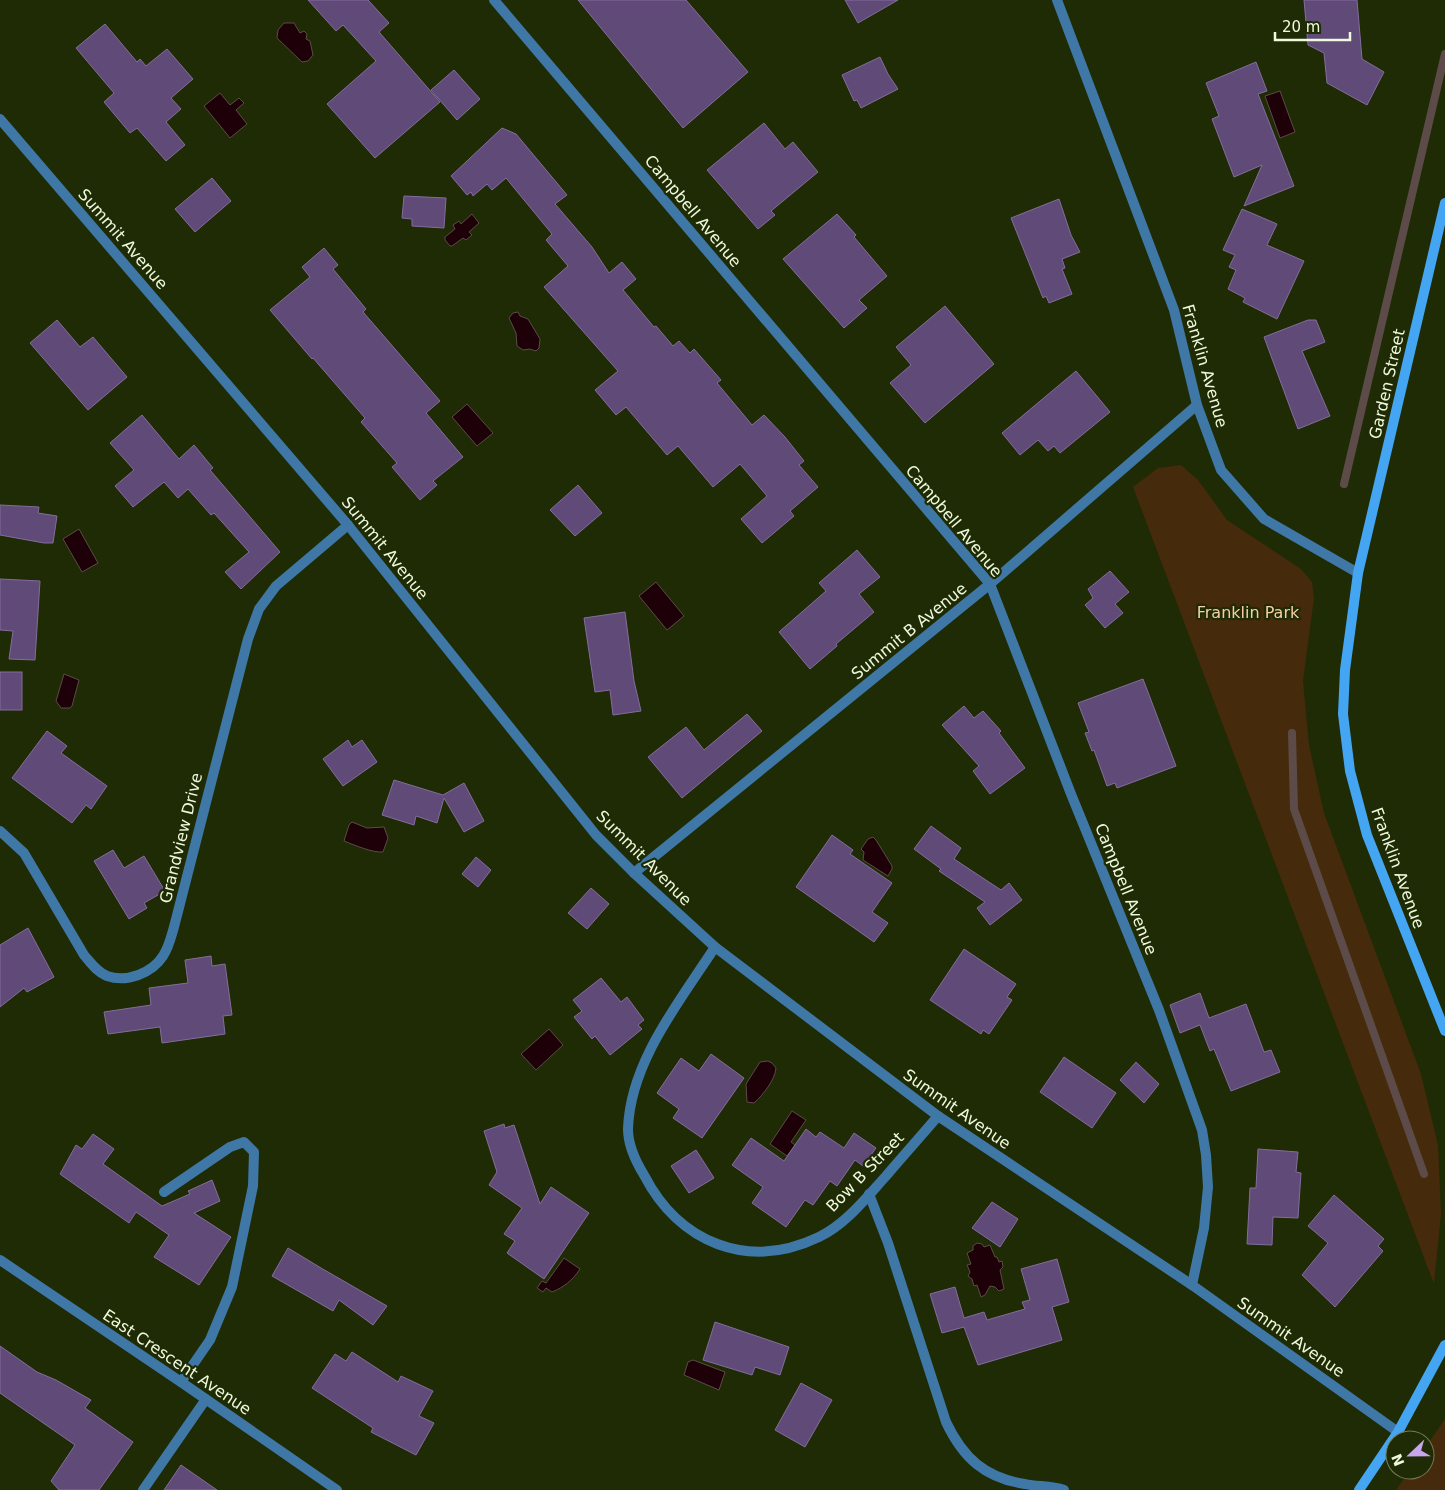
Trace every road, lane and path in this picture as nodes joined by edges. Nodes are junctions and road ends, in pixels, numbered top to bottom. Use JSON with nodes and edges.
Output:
{"nodes":[{"id":1,"x":494,"y":0,"type":"edge"},
{"id":2,"x":1057,"y":0,"type":"edge"},
{"id":3,"x":0,"y":119,"type":"edge"},
{"id":4,"x":1445,"y":203,"type":"edge"},
{"id":5,"x":1197,"y":405,"type":"junction"},
{"id":6,"x":348,"y":525,"type":"junction"},
{"id":7,"x":1358,"y":573,"type":"junction"},
{"id":8,"x":990,"y":584,"type":"junction"},
{"id":9,"x":0,"y":831,"type":"edge"},
{"id":10,"x":634,"y":873,"type":"junction"},
{"id":11,"x":715,"y":947,"type":"junction"},
{"id":12,"x":1445,"y":1031,"type":"edge"},
{"id":13,"x":938,"y":1116,"type":"junction"},
{"id":14,"x":164,"y":1192,"type":"dead end"},
{"id":15,"x":869,"y":1194,"type":"junction"},
{"id":16,"x":0,"y":1260,"type":"edge"},
{"id":17,"x":1192,"y":1285,"type":"junction"},
{"id":18,"x":1445,"y":1345,"type":"edge"},
{"id":19,"x":180,"y":1382,"type":"junction"},
{"id":20,"x":206,"y":1399,"type":"junction"},
{"id":21,"x":1395,"y":1430,"type":"edge"},
{"id":22,"x":1399,"y":1430,"type":"edge"},
{"id":23,"x":1385,"y":1451,"type":"edge"},
{"id":24,"x":143,"y":1490,"type":"edge"},
{"id":25,"x":337,"y":1490,"type":"edge"},
{"id":26,"x":1064,"y":1490,"type":"edge"},
{"id":27,"x":1359,"y":1490,"type":"edge"}],
"edges":[{"from":1,"to":8,"type":"street","name":"Campbell Avenue"},
{"from":2,"to":5,"type":"street","name":"Franklin Avenue"},
{"from":3,"to":6,"type":"street","name":"Summit Avenue"},
{"from":4,"to":7,"type":"street","name":"Garden Street"},
{"from":5,"to":7,"type":"street","name":"Franklin Avenue"},
{"from":5,"to":8,"type":"street","name":"Summit B Avenue"},
{"from":6,"to":9,"type":"street","name":"Grandview Drive"},
{"from":6,"to":10,"type":"street","name":"Summit Avenue"},
{"from":7,"to":12,"type":"street","name":"Franklin Avenue"},
{"from":8,"to":10,"type":"street","name":"Summit B Avenue"},
{"from":8,"to":17,"type":"street","name":"Campbell Avenue"},
{"from":10,"to":11,"type":"street","name":"Summit Avenue"},
{"from":11,"to":13,"type":"street","name":"Summit Avenue"},
{"from":11,"to":15,"type":"street","name":"Bow B Street"},
{"from":13,"to":15,"type":"street","name":"Bow B Street"},
{"from":13,"to":17,"type":"street","name":"Summit Avenue"},
{"from":14,"to":19,"type":"street"},
{"from":15,"to":26,"type":"street"},
{"from":16,"to":19,"type":"street","name":"East Crescent Avenue"},
{"from":17,"to":21,"type":"street","name":"Summit Avenue"},
{"from":18,"to":22,"type":"street"},
{"from":19,"to":20,"type":"street","name":"East Crescent Avenue"},
{"from":20,"to":24,"type":"street"},
{"from":20,"to":25,"type":"street","name":"East Crescent Avenue"},
{"from":23,"to":27,"type":"street"}]}
